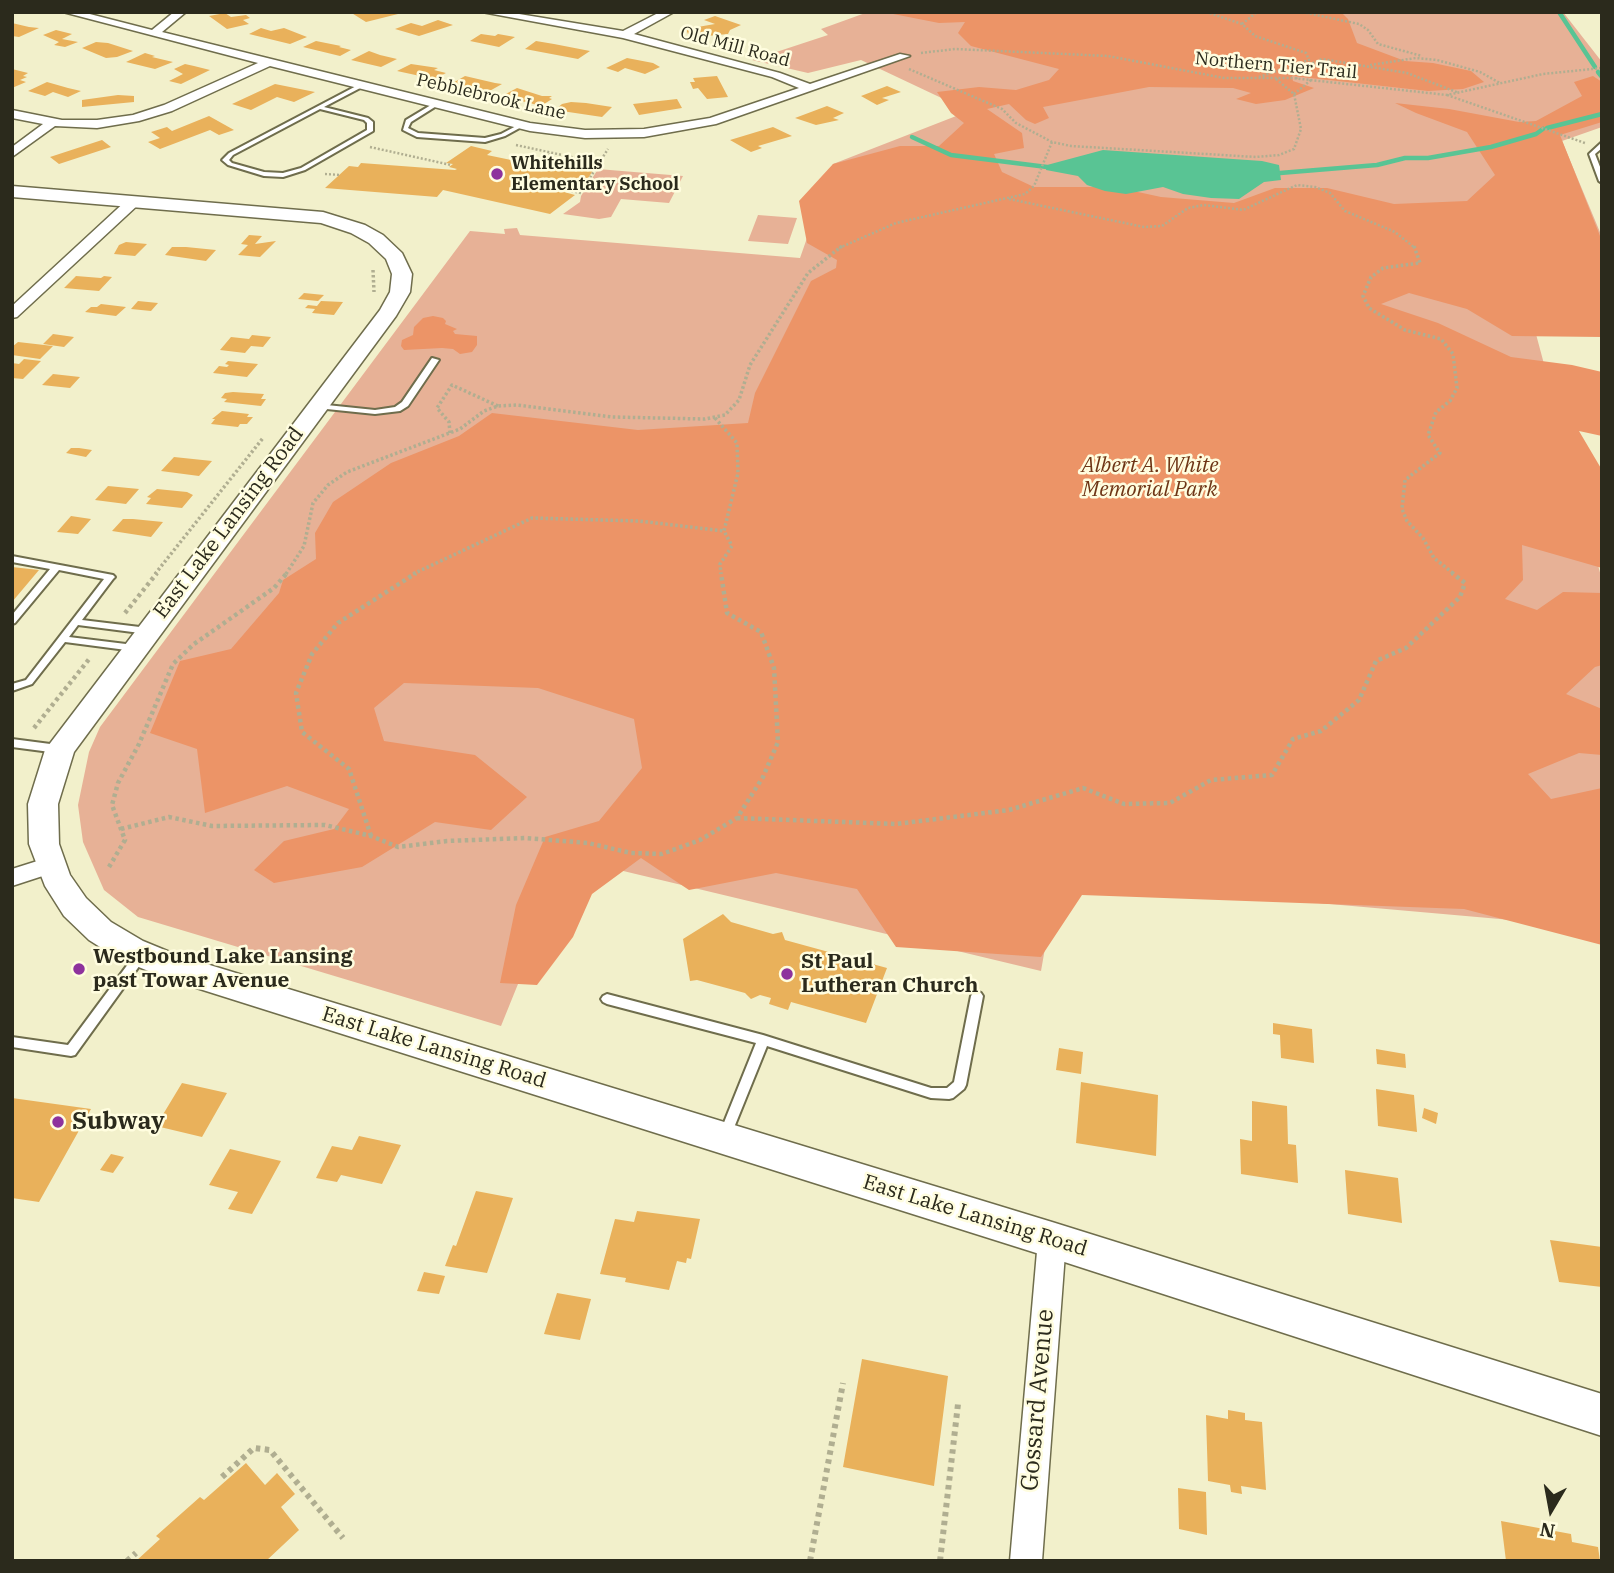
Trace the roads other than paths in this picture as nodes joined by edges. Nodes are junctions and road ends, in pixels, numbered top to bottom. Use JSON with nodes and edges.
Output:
{"nodes":[{"id":1,"x":68,"y":12,"type":"edge"},
{"id":2,"x":181,"y":12,"type":"edge"},
{"id":3,"x":487,"y":12,"type":"edge"},
{"id":4,"x":669,"y":12,"type":"edge"},
{"id":5,"x":156,"y":32,"type":"junction"},
{"id":6,"x":624,"y":35,"type":"junction"},
{"id":7,"x":909,"y":55,"type":"road end"},
{"id":8,"x":269,"y":62,"type":"junction"},
{"id":9,"x":362,"y":85,"type":"junction"},
{"id":10,"x":808,"y":87,"type":"junction"},
{"id":11,"x":436,"y":104,"type":"junction"},
{"id":12,"x":319,"y":107,"type":"junction"},
{"id":13,"x":15,"y":117,"type":"edge"},
{"id":14,"x":51,"y":124,"type":"junction"},
{"id":15,"x":522,"y":125,"type":"junction"},
{"id":16,"x":1599,"y":145,"type":"edge"},
{"id":17,"x":12,"y":153,"type":"edge"},
{"id":18,"x":1602,"y":181,"type":"edge"},
{"id":19,"x":12,"y":191,"type":"edge"},
{"id":20,"x":134,"y":201,"type":"junction"},
{"id":21,"x":12,"y":314,"type":"edge"},
{"id":22,"x":435,"y":360,"type":"dead end"},
{"id":23,"x":317,"y":406,"type":"junction"},
{"id":24,"x":12,"y":559,"type":"edge"},
{"id":25,"x":56,"y":568,"type":"junction"},
{"id":26,"x":12,"y":621,"type":"edge"},
{"id":27,"x":77,"y":622,"type":"junction"},
{"id":28,"x":63,"y":639,"type":"junction"},
{"id":29,"x":141,"y":639,"type":"junction"},
{"id":30,"x":12,"y":688,"type":"edge"},
{"id":31,"x":17,"y":744,"type":"edge"},
{"id":32,"x":60,"y":750,"type":"junction"},
{"id":33,"x":50,"y":865,"type":"junction"},
{"id":34,"x":12,"y":878,"type":"edge"},
{"id":35,"x":141,"y":955,"type":"junction"},
{"id":36,"x":977,"y":996,"type":"dead end"},
{"id":37,"x":607,"y":999,"type":"dead end"},
{"id":38,"x":763,"y":1040,"type":"junction"},
{"id":39,"x":12,"y":1042,"type":"edge"},
{"id":40,"x":723,"y":1138,"type":"junction"},
{"id":41,"x":1052,"y":1240,"type":"junction"},
{"id":42,"x":1602,"y":1415,"type":"edge"},
{"id":43,"x":1026,"y":1561,"type":"edge"}],
"edges":[{"from":1,"to":5,"type":"street","name":"Pebblebrook Lane"},
{"from":2,"to":5,"type":"street"},
{"from":3,"to":6,"type":"street","name":"Old Mill Road"},
{"from":4,"to":6,"type":"street"},
{"from":5,"to":8,"type":"street","name":"Pebblebrook Lane"},
{"from":6,"to":10,"type":"street","name":"Old Mill Road"},
{"from":7,"to":10,"type":"street","name":"Pebblebrook Lane"},
{"from":8,"to":9,"type":"street","name":"Pebblebrook Lane"},
{"from":8,"to":14,"type":"street"},
{"from":9,"to":11,"type":"street","name":"Pebblebrook Lane"},
{"from":9,"to":12,"type":"lane"},
{"from":10,"to":15,"type":"street","name":"Pebblebrook Lane"},
{"from":11,"to":15,"type":"street","name":"Pebblebrook Lane"},
{"from":11,"to":15,"type":"lane"},
{"from":12,"to":12,"type":"lane"},
{"from":13,"to":14,"type":"street"},
{"from":14,"to":17,"type":"street"},
{"from":16,"to":18,"type":"lane"},
{"from":19,"to":20,"type":"main road","name":"East Lake Lansing Road"},
{"from":20,"to":21,"type":"street"},
{"from":20,"to":23,"type":"main road","name":"East Lake Lansing Road"},
{"from":22,"to":23,"type":"lane"},
{"from":23,"to":29,"type":"main road","name":"East Lake Lansing Road"},
{"from":24,"to":25,"type":"lane"},
{"from":25,"to":26,"type":"lane"},
{"from":25,"to":27,"type":"lane"},
{"from":27,"to":28,"type":"lane"},
{"from":27,"to":29,"type":"lane"},
{"from":28,"to":29,"type":"lane"},
{"from":28,"to":30,"type":"lane"},
{"from":29,"to":32,"type":"main road","name":"East Lake Lansing Road"},
{"from":31,"to":32,"type":"lane"},
{"from":32,"to":33,"type":"main road","name":"East Lake Lansing Road"},
{"from":33,"to":34,"type":"street"},
{"from":33,"to":35,"type":"main road","name":"East Lake Lansing Road"},
{"from":35,"to":39,"type":"lane"},
{"from":35,"to":40,"type":"main road","name":"East Lake Lansing Road"},
{"from":36,"to":38,"type":"lane"},
{"from":37,"to":38,"type":"lane"},
{"from":38,"to":40,"type":"lane"},
{"from":40,"to":41,"type":"main road","name":"East Lake Lansing Road"},
{"from":41,"to":42,"type":"main road","name":"East Lake Lansing Road"},
{"from":41,"to":43,"type":"street","name":"Gossard Avenue"}]}
